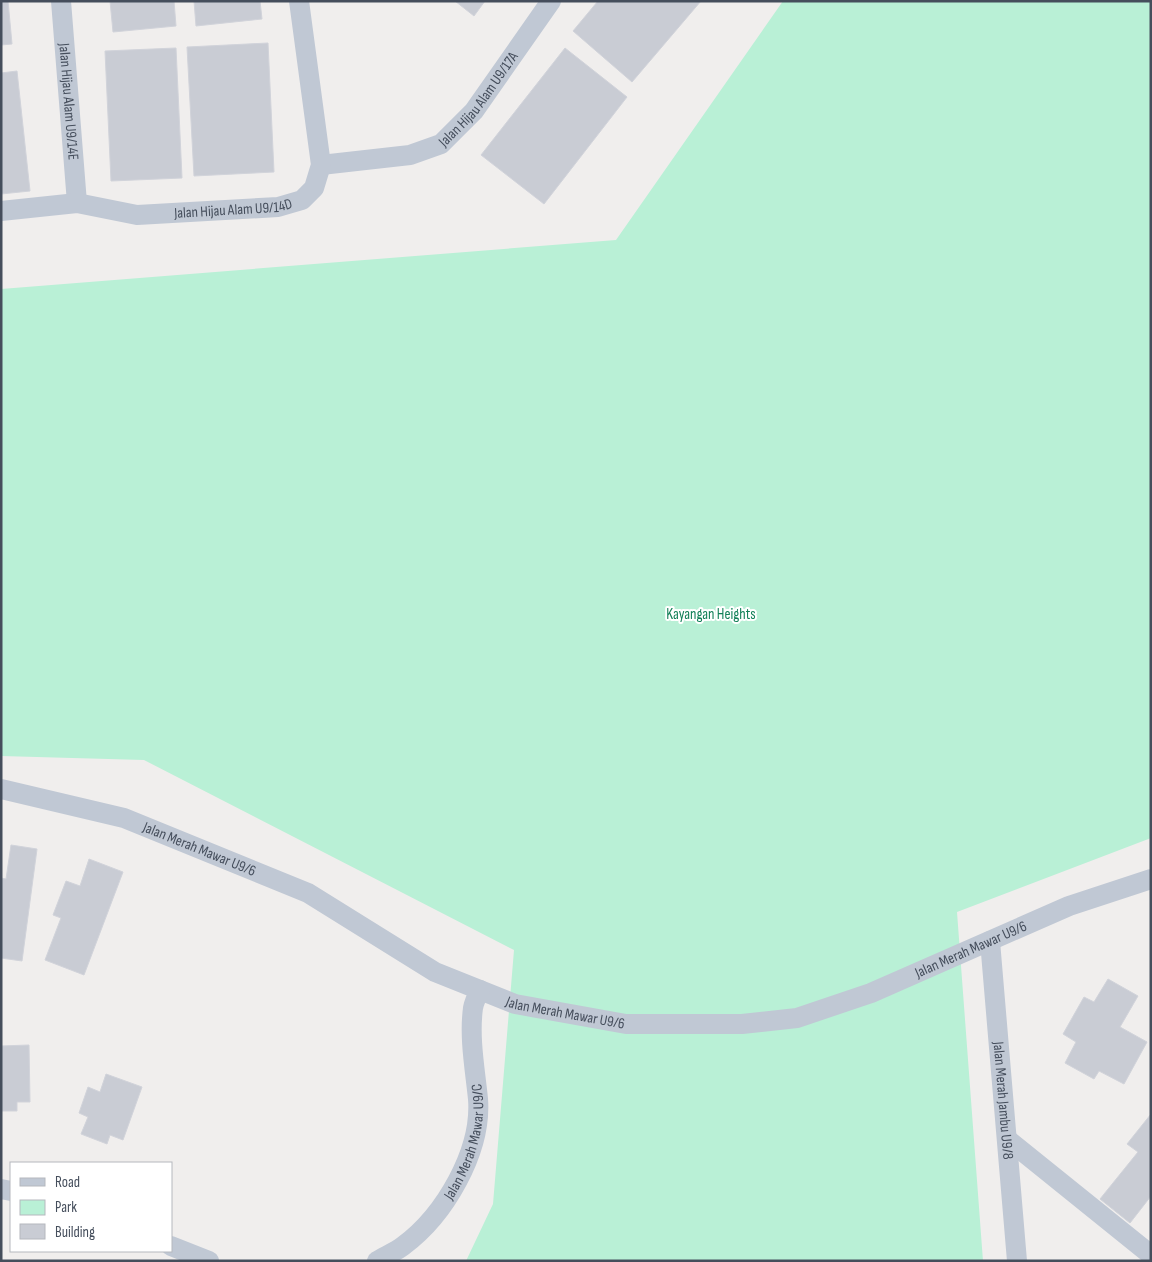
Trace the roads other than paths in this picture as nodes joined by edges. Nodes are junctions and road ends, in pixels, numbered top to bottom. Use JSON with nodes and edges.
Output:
{"nodes":[{"id":1,"x":61,"y":1,"type":"edge"},
{"id":2,"x":299,"y":1,"type":"edge"},
{"id":3,"x":551,"y":1,"type":"edge"},
{"id":4,"x":320,"y":165,"type":"junction"},
{"id":5,"x":77,"y":203,"type":"junction"},
{"id":6,"x":1,"y":211,"type":"edge"},
{"id":7,"x":1,"y":789,"type":"edge"},
{"id":8,"x":1151,"y":879,"type":"edge"},
{"id":9,"x":990,"y":941,"type":"junction"},
{"id":10,"x":480,"y":990,"type":"junction"},
{"id":11,"x":1007,"y":1139,"type":"junction"},
{"id":12,"x":172,"y":1246,"type":"edge"},
{"id":13,"x":1151,"y":1255,"type":"edge"},
{"id":14,"x":1016,"y":1260,"type":"edge"},
{"id":15,"x":209,"y":1261,"type":"edge"},
{"id":16,"x":376,"y":1261,"type":"edge"}],
"edges":[{"from":1,"to":5,"type":"street","name":"Jalan Hijau Alam U9/14E"},
{"from":2,"to":4,"type":"street","name":"Jalan Hijau Alam U9/14D"},
{"from":3,"to":4,"type":"street","name":"Jalan Hijau Alam U9/17A"},
{"from":4,"to":5,"type":"street","name":"Jalan Hijau Alam U9/14D"},
{"from":5,"to":6,"type":"street","name":"Jalan Hijau Alam U9/14D"},
{"from":7,"to":10,"type":"street","name":"Jalan Merah Mawar U9/6"},
{"from":8,"to":9,"type":"street","name":"Jalan Merah Mawar U9/6"},
{"from":9,"to":10,"type":"street","name":"Jalan Merah Mawar U9/6"},
{"from":9,"to":11,"type":"street","name":"Jalan Merah Jambu U9/8"},
{"from":10,"to":16,"type":"street","name":"Jalan Merah Mawar U9/C"},
{"from":11,"to":13,"type":"street"},
{"from":11,"to":14,"type":"street","name":"Jalan Merah Jambu U9/8"},
{"from":12,"to":15,"type":"street"}]}
